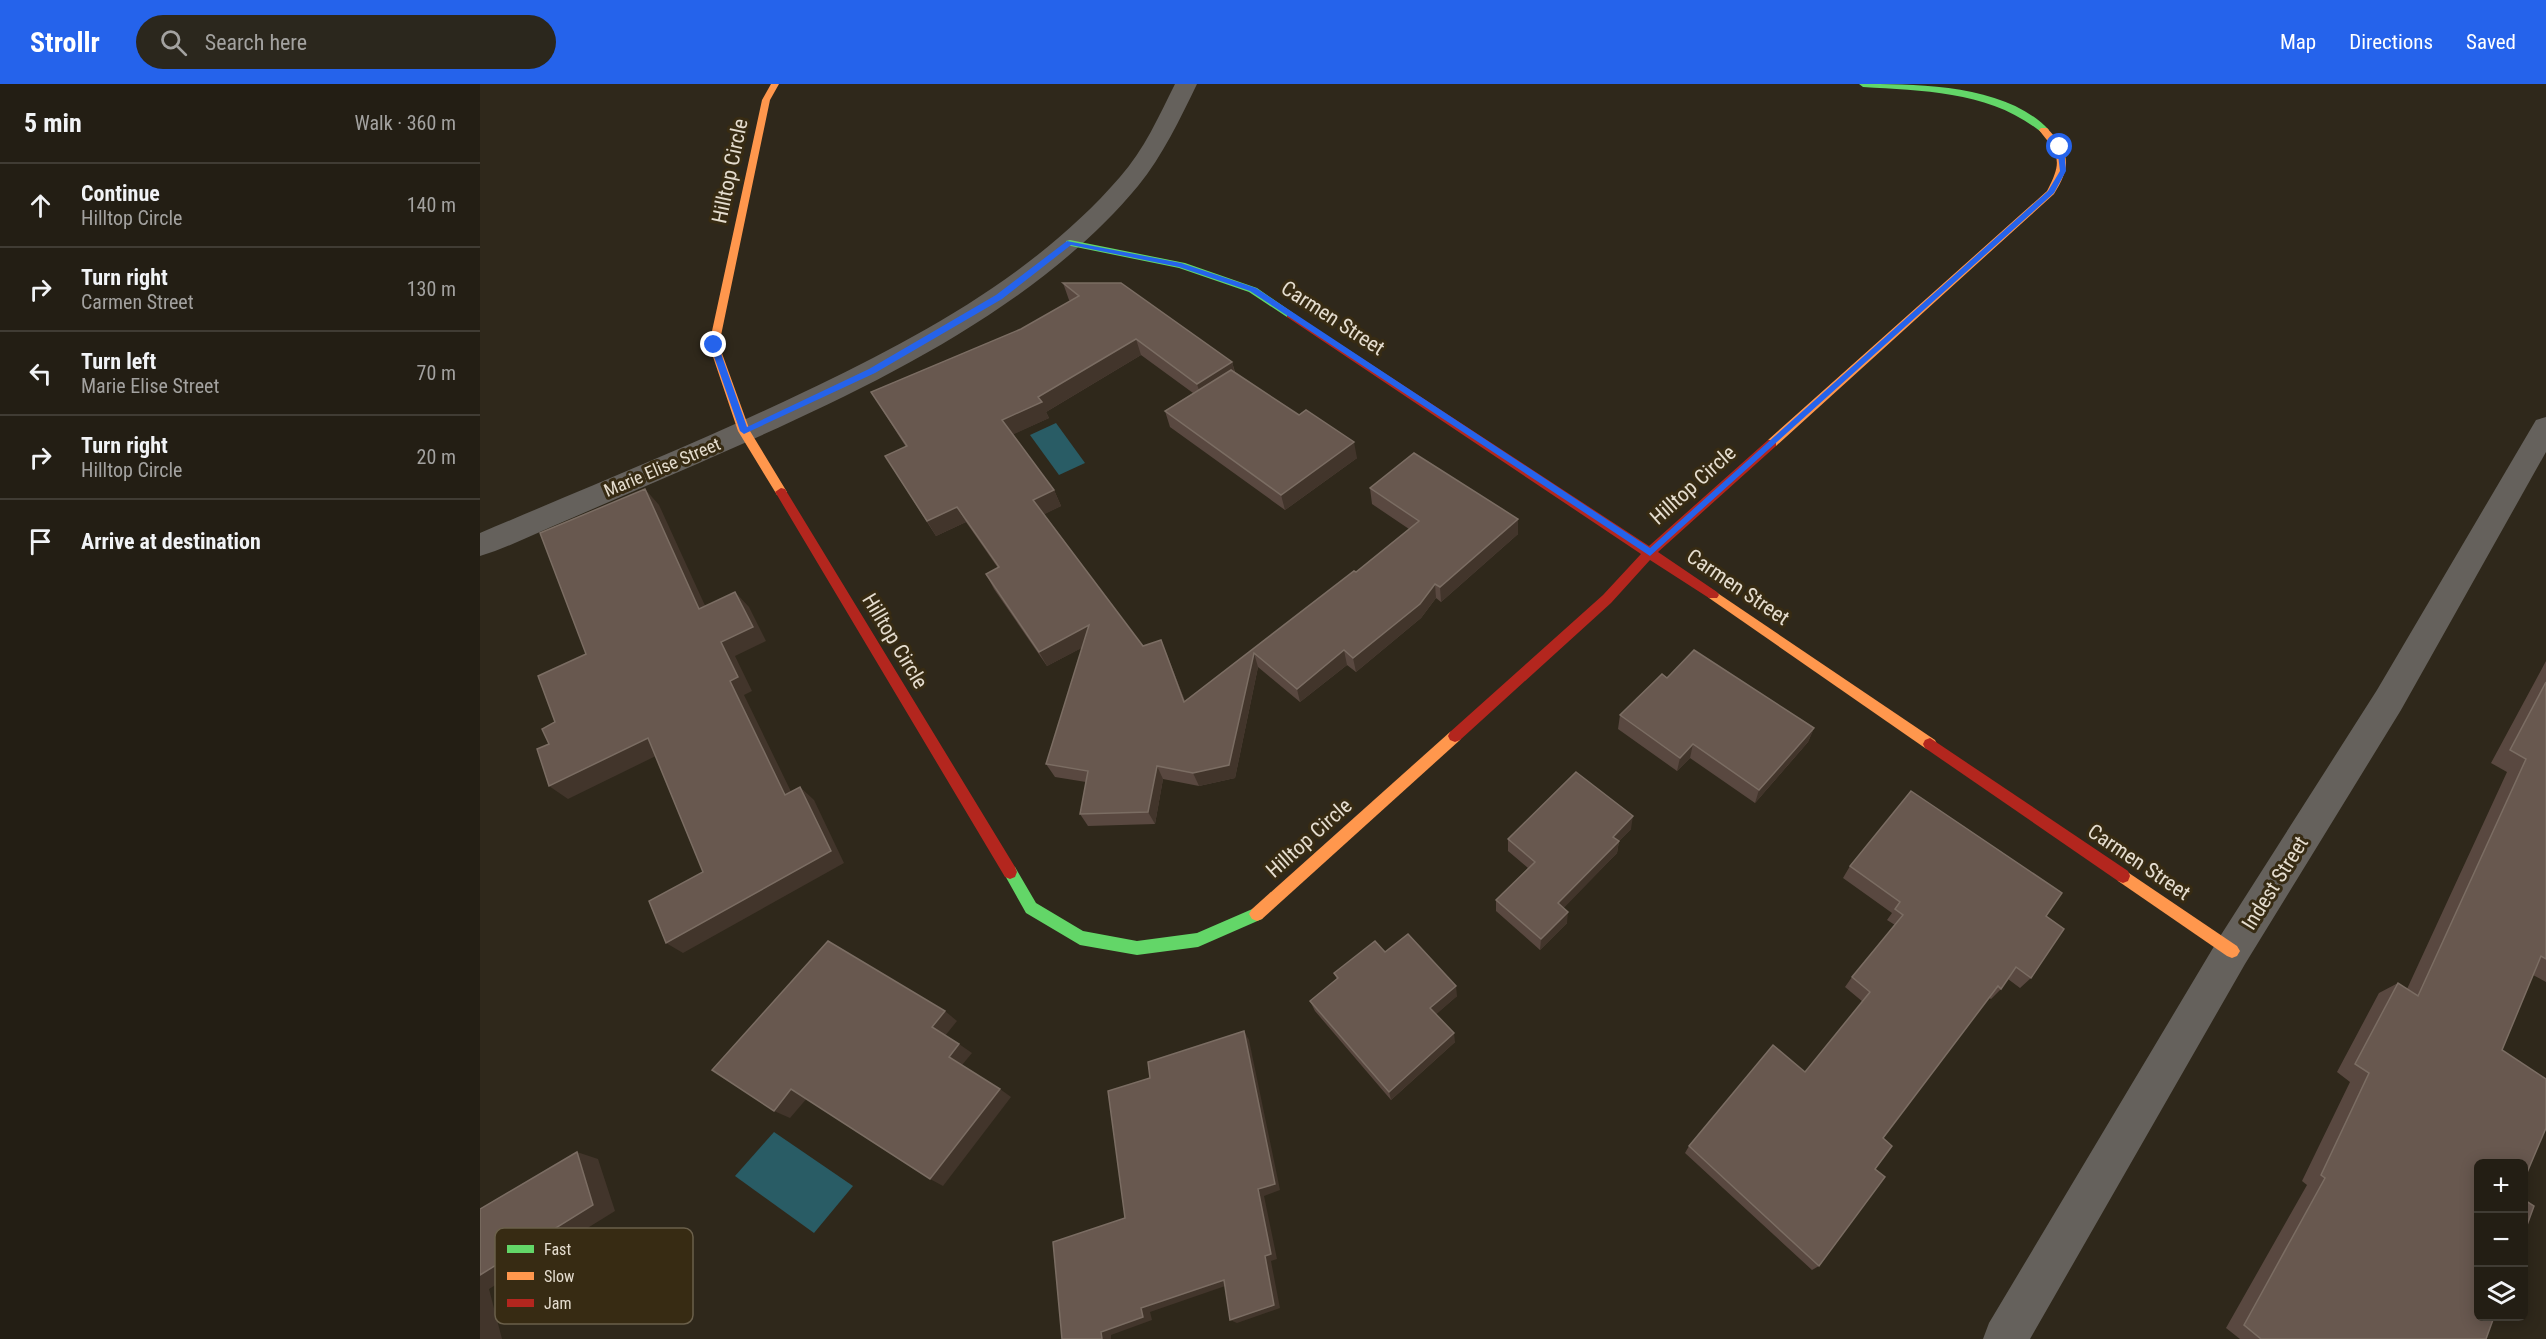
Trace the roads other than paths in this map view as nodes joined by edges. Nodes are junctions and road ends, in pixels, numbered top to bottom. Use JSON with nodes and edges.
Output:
{"nodes":[{"id":1,"x":775,"y":84,"type":"edge"},
{"id":2,"x":1186,"y":84,"type":"edge"},
{"id":3,"x":1863,"y":84,"type":"edge"},
{"id":4,"x":1070,"y":243,"type":"junction"},
{"id":5,"x":2546,"y":427,"type":"edge"},
{"id":6,"x":744,"y":431,"type":"junction"},
{"id":7,"x":480,"y":545,"type":"edge"},
{"id":8,"x":1650,"y":552,"type":"junction"},
{"id":9,"x":2232,"y":951,"type":"junction"},
{"id":10,"x":2005,"y":1339,"type":"edge"}],
"edges":[{"from":1,"to":6,"type":"street","name":"Hilltop Circle"},
{"from":2,"to":4,"type":"street","name":"Marie Elise Street"},
{"from":3,"to":8,"type":"street","name":"Hilltop Circle"},
{"from":4,"to":6,"type":"street","name":"Marie Elise Street"},
{"from":4,"to":8,"type":"street","name":"Carmen Street"},
{"from":5,"to":9,"type":"street","name":"Indest Street"},
{"from":6,"to":7,"type":"street","name":"Marie Elise Street"},
{"from":6,"to":8,"type":"street","name":"Hilltop Circle"},
{"from":8,"to":9,"type":"street","name":"Carmen Street"},
{"from":9,"to":10,"type":"street","name":"Indest Street"}]}
